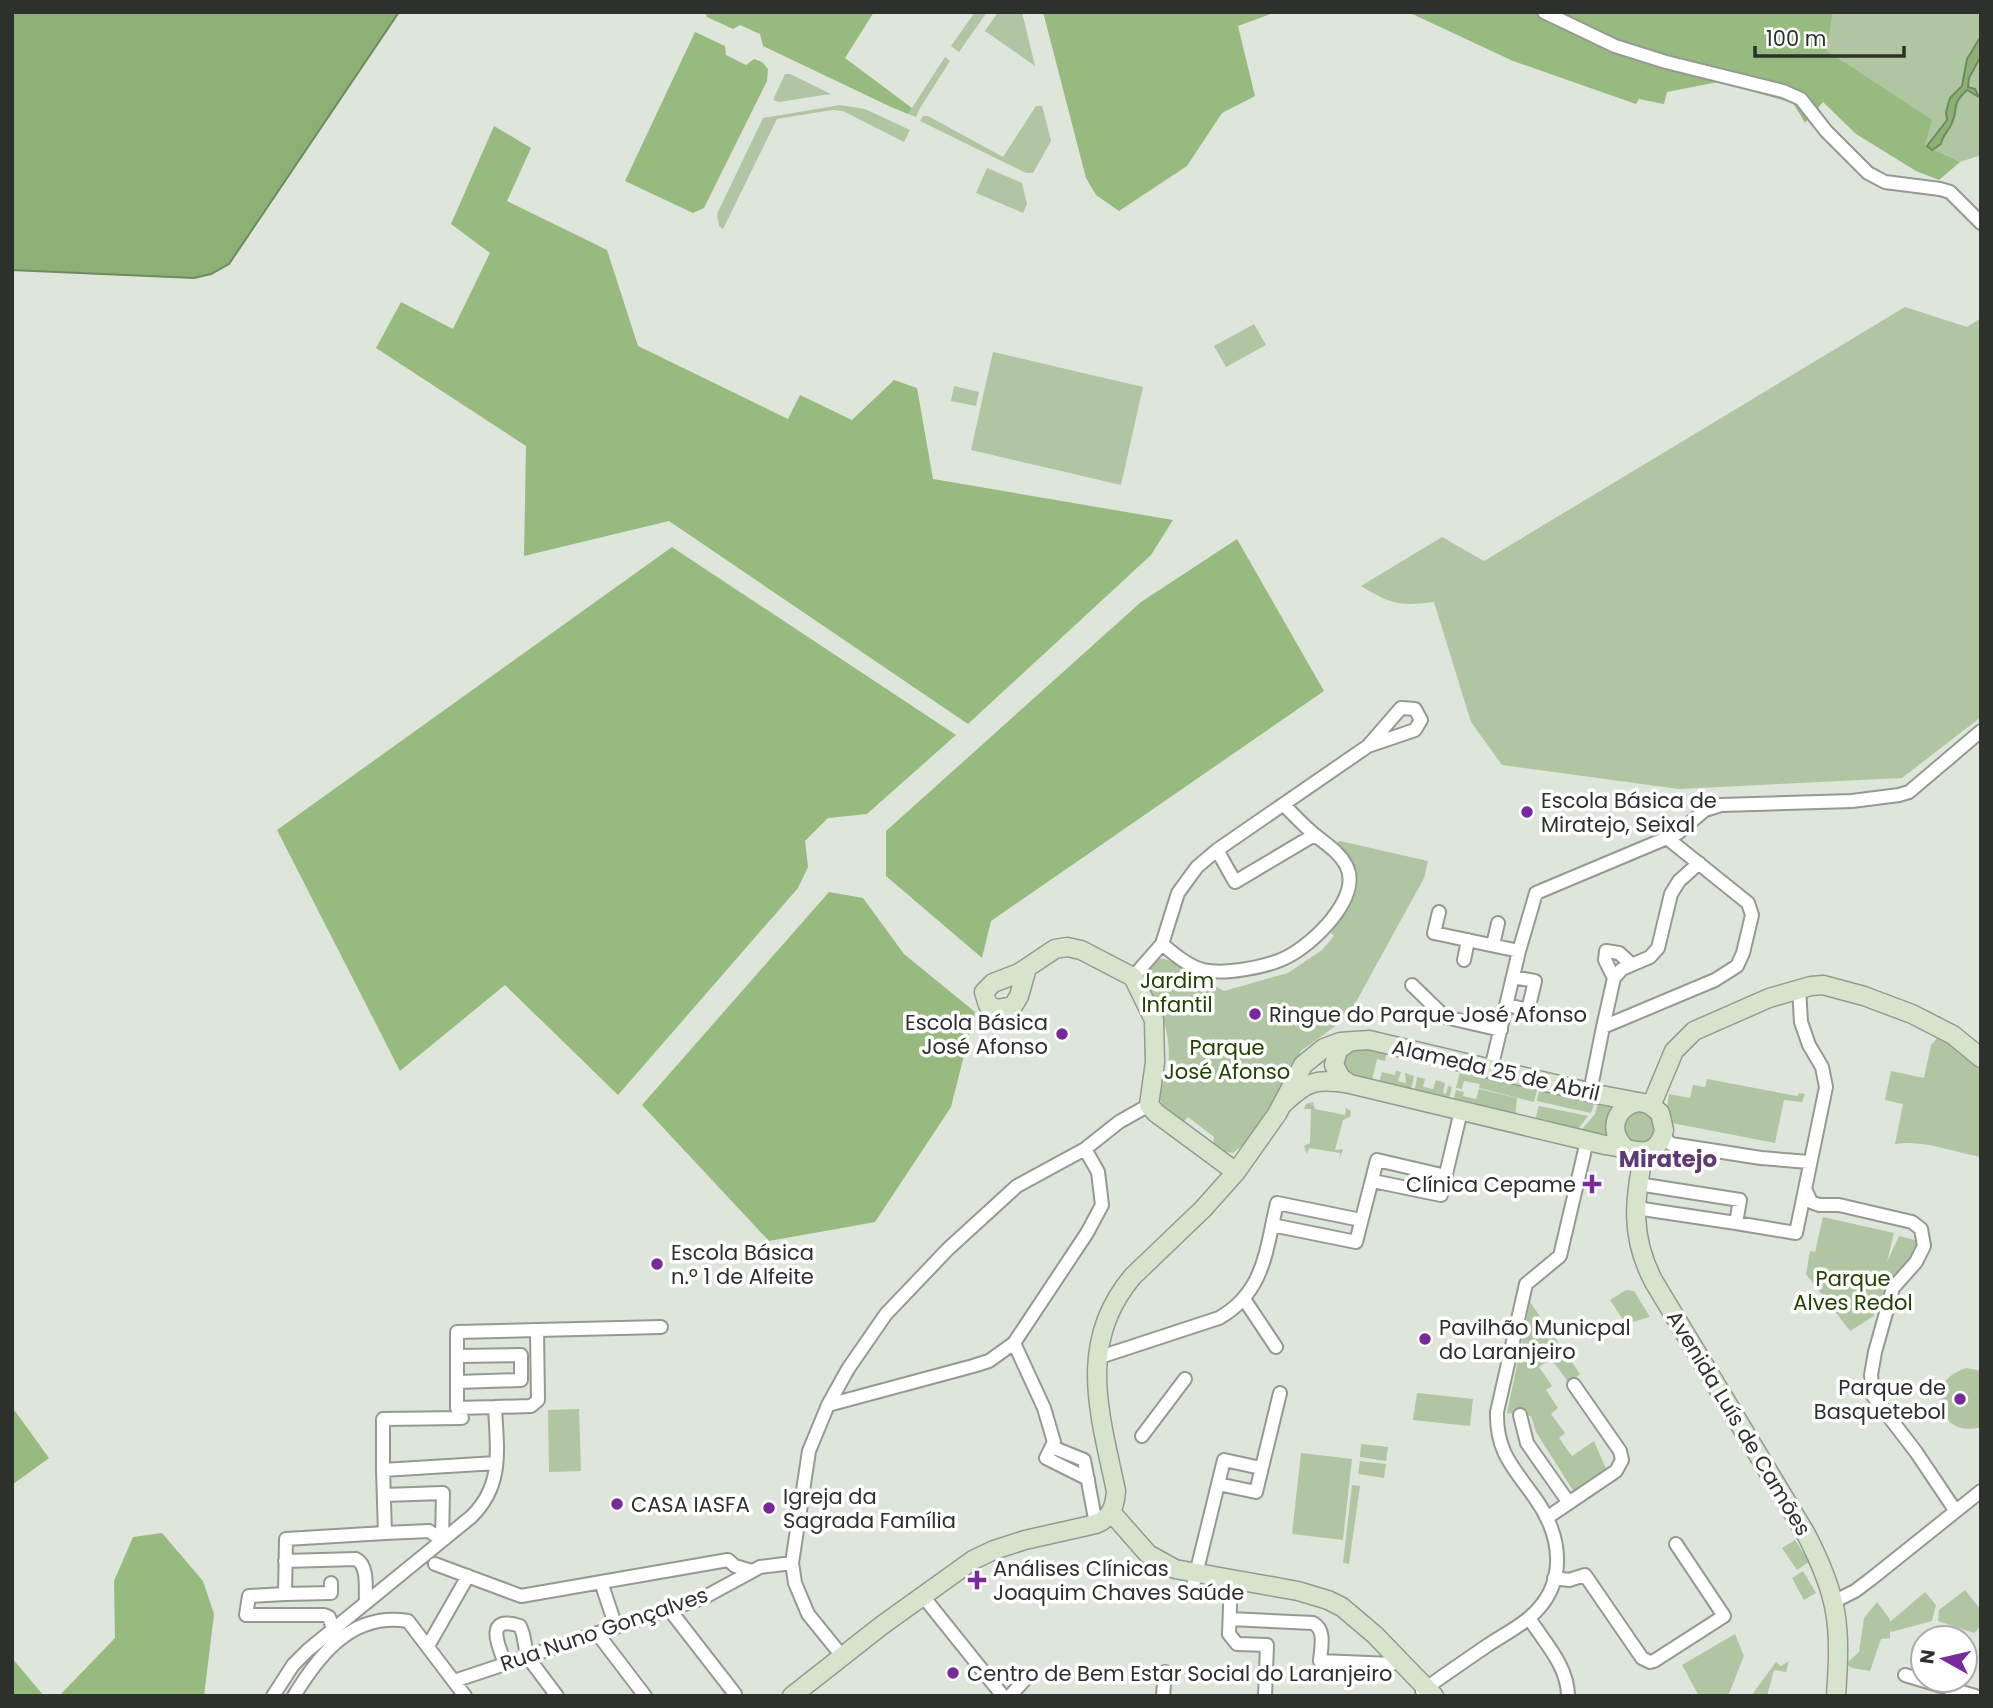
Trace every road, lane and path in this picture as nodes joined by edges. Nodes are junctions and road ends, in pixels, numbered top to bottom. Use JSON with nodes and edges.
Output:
{"nodes":[{"id":1,"x":1544,"y":12,"type":"edge"},
{"id":2,"x":1981,"y":223,"type":"edge"},
{"id":3,"x":1981,"y":731,"type":"edge"},
{"id":4,"x":1368,"y":746,"type":"dead end"},
{"id":5,"x":1284,"y":805,"type":"junction"},
{"id":6,"x":1314,"y":835,"type":"junction"},
{"id":7,"x":1667,"y":838,"type":"junction"},
{"id":8,"x":1217,"y":850,"type":"junction"},
{"id":9,"x":1699,"y":863,"type":"junction"},
{"id":10,"x":1439,"y":912,"type":"dead end"},
{"id":11,"x":1498,"y":923,"type":"dead end"},
{"id":12,"x":1468,"y":940,"type":"junction"},
{"id":13,"x":1163,"y":944,"type":"junction"},
{"id":14,"x":1493,"y":945,"type":"junction"},
{"id":15,"x":1519,"y":951,"type":"junction"},
{"id":16,"x":1464,"y":960,"type":"dead end"},
{"id":17,"x":1630,"y":964,"type":"junction"},
{"id":18,"x":1027,"y":968,"type":"dead end"},
{"id":19,"x":1133,"y":977,"type":"junction"},
{"id":20,"x":1513,"y":977,"type":"junction"},
{"id":21,"x":1614,"y":978,"type":"junction"},
{"id":22,"x":1412,"y":985,"type":"dead end"},
{"id":23,"x":1799,"y":988,"type":"junction"},
{"id":24,"x":1507,"y":1005,"type":"junction"},
{"id":25,"x":1603,"y":1027,"type":"junction"},
{"id":26,"x":1501,"y":1030,"type":"junction"},
{"id":27,"x":1356,"y":1039,"type":"junction"},
{"id":28,"x":1981,"y":1058,"type":"edge"},
{"id":29,"x":1491,"y":1069,"type":"junction"},
{"id":30,"x":1350,"y":1084,"type":"junction"},
{"id":31,"x":1590,"y":1092,"type":"junction"},
{"id":32,"x":1644,"y":1104,"type":"junction"},
{"id":33,"x":1149,"y":1105,"type":"junction"},
{"id":34,"x":1282,"y":1105,"type":"junction"},
{"id":35,"x":1461,"y":1111,"type":"junction"},
{"id":36,"x":1663,"y":1136,"type":"junction"},
{"id":37,"x":1587,"y":1141,"type":"junction"},
{"id":38,"x":1624,"y":1147,"type":"junction"},
{"id":39,"x":1085,"y":1149,"type":"junction"},
{"id":40,"x":1644,"y":1152,"type":"junction"},
{"id":41,"x":1809,"y":1161,"type":"junction"},
{"id":42,"x":1236,"y":1172,"type":"junction"},
{"id":43,"x":1446,"y":1176,"type":"junction"},
{"id":44,"x":1373,"y":1181,"type":"junction"},
{"id":45,"x":1638,"y":1184,"type":"junction"},
{"id":46,"x":1805,"y":1191,"type":"junction"},
{"id":47,"x":1636,"y":1208,"type":"junction"},
{"id":48,"x":1361,"y":1220,"type":"junction"},
{"id":49,"x":1736,"y":1223,"type":"junction"},
{"id":50,"x":1272,"y":1226,"type":"junction"},
{"id":51,"x":1244,"y":1299,"type":"junction"},
{"id":52,"x":661,"y":1327,"type":"dead end"},
{"id":53,"x":537,"y":1330,"type":"junction"},
{"id":54,"x":1014,"y":1343,"type":"junction"},
{"id":55,"x":1276,"y":1347,"type":"dead end"},
{"id":56,"x":457,"y":1356,"type":"junction"},
{"id":57,"x":1097,"y":1359,"type":"junction"},
{"id":58,"x":1185,"y":1379,"type":"dead end"},
{"id":59,"x":457,"y":1382,"type":"junction"},
{"id":60,"x":1574,"y":1385,"type":"dead end"},
{"id":61,"x":1280,"y":1393,"type":"dead end"},
{"id":62,"x":828,"y":1405,"type":"junction"},
{"id":63,"x":495,"y":1407,"type":"junction"},
{"id":64,"x":1520,"y":1415,"type":"dead end"},
{"id":65,"x":463,"y":1418,"type":"dead end"},
{"id":66,"x":1142,"y":1436,"type":"dead end"},
{"id":67,"x":496,"y":1463,"type":"junction"},
{"id":68,"x":1261,"y":1468,"type":"junction"},
{"id":69,"x":383,"y":1470,"type":"junction"},
{"id":70,"x":1218,"y":1484,"type":"junction"},
{"id":71,"x":1981,"y":1490,"type":"edge"},
{"id":72,"x":384,"y":1495,"type":"junction"},
{"id":73,"x":1569,"y":1503,"type":"junction"},
{"id":74,"x":1955,"y":1510,"type":"junction"},
{"id":75,"x":1548,"y":1517,"type":"junction"},
{"id":76,"x":1104,"y":1519,"type":"junction"},
{"id":77,"x":385,"y":1533,"type":"junction"},
{"id":78,"x":442,"y":1540,"type":"junction"},
{"id":79,"x":1676,"y":1544,"type":"dead end"},
{"id":80,"x":792,"y":1559,"type":"junction"},
{"id":81,"x":285,"y":1561,"type":"junction"},
{"id":82,"x":435,"y":1563,"type":"dead end"},
{"id":83,"x":752,"y":1571,"type":"junction"},
{"id":84,"x":468,"y":1576,"type":"junction"},
{"id":85,"x":1195,"y":1577,"type":"junction"},
{"id":86,"x":1554,"y":1578,"type":"junction"},
{"id":87,"x":601,"y":1582,"type":"junction"},
{"id":88,"x":331,"y":1583,"type":"dead end"},
{"id":89,"x":1230,"y":1584,"type":"junction"},
{"id":90,"x":285,"y":1594,"type":"junction"},
{"id":91,"x":922,"y":1595,"type":"junction"},
{"id":92,"x":1835,"y":1601,"type":"junction"},
{"id":93,"x":366,"y":1602,"type":"junction"},
{"id":94,"x":668,"y":1609,"type":"junction"},
{"id":95,"x":1529,"y":1618,"type":"junction"},
{"id":96,"x":1230,"y":1619,"type":"junction"},
{"id":97,"x":615,"y":1627,"type":"junction"},
{"id":98,"x":333,"y":1629,"type":"junction"},
{"id":99,"x":597,"y":1633,"type":"junction"},
{"id":100,"x":428,"y":1646,"type":"junction"},
{"id":101,"x":527,"y":1656,"type":"junction"},
{"id":102,"x":842,"y":1656,"type":"junction"},
{"id":103,"x":505,"y":1664,"type":"junction"},
{"id":104,"x":1392,"y":1664,"type":"junction"},
{"id":105,"x":1165,"y":1672,"type":"dead end"},
{"id":106,"x":1029,"y":1675,"type":"dead end"},
{"id":107,"x":1905,"y":1675,"type":"dead end"},
{"id":108,"x":454,"y":1681,"type":"junction"},
{"id":109,"x":1425,"y":1693,"type":"edge"},
{"id":110,"x":273,"y":1696,"type":"edge"},
{"id":111,"x":294,"y":1696,"type":"edge"},
{"id":112,"x":465,"y":1696,"type":"edge"},
{"id":113,"x":557,"y":1696,"type":"edge"},
{"id":114,"x":645,"y":1696,"type":"edge"},
{"id":115,"x":733,"y":1696,"type":"edge"},
{"id":116,"x":792,"y":1696,"type":"edge"},
{"id":117,"x":1003,"y":1696,"type":"edge"},
{"id":118,"x":1010,"y":1696,"type":"edge"},
{"id":119,"x":1163,"y":1696,"type":"edge"},
{"id":120,"x":1265,"y":1696,"type":"edge"},
{"id":121,"x":1568,"y":1696,"type":"edge"},
{"id":122,"x":1836,"y":1696,"type":"edge"},
{"id":123,"x":1975,"y":1696,"type":"edge"}],
"edges":[{"from":1,"to":2,"type":"street"},
{"from":3,"to":7,"type":"street"},
{"from":4,"to":5,"type":"street"},
{"from":5,"to":6,"type":"street"},
{"from":5,"to":8,"type":"street"},
{"from":6,"to":8,"type":"street"},
{"from":6,"to":13,"type":"street"},
{"from":7,"to":9,"type":"street"},
{"from":7,"to":15,"type":"street"},
{"from":8,"to":13,"type":"street"},
{"from":9,"to":17,"type":"street"},
{"from":9,"to":25,"type":"street"},
{"from":10,"to":12,"type":"street"},
{"from":11,"to":14,"type":"street"},
{"from":12,"to":14,"type":"street"},
{"from":12,"to":16,"type":"street"},
{"from":13,"to":19,"type":"street"},
{"from":14,"to":15,"type":"street"},
{"from":15,"to":20,"type":"street"},
{"from":17,"to":21,"type":"street"},
{"from":17,"to":21,"type":"street"},
{"from":18,"to":19,"type":"main road"},
{"from":19,"to":33,"type":"main road"},
{"from":20,"to":24,"type":"street"},
{"from":20,"to":24,"type":"street"},
{"from":21,"to":25,"type":"street"},
{"from":22,"to":26,"type":"street"},
{"from":23,"to":28,"type":"main road"},
{"from":23,"to":32,"type":"main road"},
{"from":23,"to":41,"type":"street"},
{"from":24,"to":26,"type":"street"},
{"from":25,"to":31,"type":"street"},
{"from":26,"to":29,"type":"street"},
{"from":27,"to":29,"type":"main road","name":"Alameda 25 de Abril"},
{"from":27,"to":30,"type":"main road"},
{"from":27,"to":34,"type":"main road","name":"Alameda 25 de Abril"},
{"from":29,"to":31,"type":"main road","name":"Alameda 25 de Abril"},
{"from":30,"to":34,"type":"main road"},
{"from":30,"to":35,"type":"main road"},
{"from":31,"to":32,"type":"main road","name":"Alameda 25 de Abril"},
{"from":32,"to":36,"type":"main road"},
{"from":32,"to":38,"type":"main road","name":"Alameda 25 de Abril"},
{"from":33,"to":39,"type":"street"},
{"from":33,"to":42,"type":"main road"},
{"from":34,"to":42,"type":"main road"},
{"from":35,"to":37,"type":"main road"},
{"from":35,"to":43,"type":"street"},
{"from":36,"to":40,"type":"main road"},
{"from":36,"to":41,"type":"street"},
{"from":37,"to":38,"type":"main road"},
{"from":37,"to":75,"type":"street"},
{"from":38,"to":40,"type":"main road"},
{"from":39,"to":54,"type":"street"},
{"from":39,"to":62,"type":"street"},
{"from":40,"to":45,"type":"main road","name":"Avenida Luís de Camões"},
{"from":41,"to":46,"type":"street"},
{"from":42,"to":57,"type":"main road"},
{"from":43,"to":44,"type":"street"},
{"from":43,"to":44,"type":"street"},
{"from":44,"to":48,"type":"street"},
{"from":45,"to":47,"type":"main road","name":"Avenida Luís de Camões"},
{"from":45,"to":49,"type":"street"},
{"from":46,"to":49,"type":"street"},
{"from":46,"to":74,"type":"street"},
{"from":47,"to":49,"type":"street"},
{"from":47,"to":92,"type":"main road","name":"Avenida Luís de Camões"},
{"from":48,"to":50,"type":"street"},
{"from":48,"to":50,"type":"street"},
{"from":50,"to":51,"type":"street"},
{"from":51,"to":55,"type":"street"},
{"from":51,"to":57,"type":"street"},
{"from":52,"to":53,"type":"street"},
{"from":53,"to":56,"type":"street"},
{"from":53,"to":63,"type":"street"},
{"from":54,"to":62,"type":"street"},
{"from":54,"to":76,"type":"street"},
{"from":56,"to":59,"type":"street"},
{"from":56,"to":59,"type":"street"},
{"from":57,"to":76,"type":"main road"},
{"from":58,"to":66,"type":"street"},
{"from":59,"to":63,"type":"street"},
{"from":60,"to":73,"type":"street"},
{"from":61,"to":68,"type":"street"},
{"from":62,"to":80,"type":"street"},
{"from":63,"to":67,"type":"street"},
{"from":64,"to":73,"type":"street"},
{"from":65,"to":69,"type":"street"},
{"from":67,"to":69,"type":"street"},
{"from":67,"to":78,"type":"street"},
{"from":68,"to":70,"type":"street"},
{"from":68,"to":70,"type":"street"},
{"from":69,"to":72,"type":"street"},
{"from":70,"to":85,"type":"street"},
{"from":71,"to":74,"type":"street"},
{"from":72,"to":77,"type":"street"},
{"from":72,"to":78,"type":"street"},
{"from":73,"to":75,"type":"street"},
{"from":74,"to":92,"type":"street"},
{"from":75,"to":86,"type":"street"},
{"from":76,"to":85,"type":"main road"},
{"from":76,"to":91,"type":"main road"},
{"from":77,"to":78,"type":"street"},
{"from":77,"to":81,"type":"street"},
{"from":78,"to":93,"type":"street"},
{"from":79,"to":86,"type":"street"},
{"from":80,"to":83,"type":"street","name":"Rua Nuno Gonçalves"},
{"from":80,"to":102,"type":"street"},
{"from":81,"to":90,"type":"street"},
{"from":81,"to":93,"type":"street"},
{"from":82,"to":84,"type":"street"},
{"from":83,"to":87,"type":"street"},
{"from":83,"to":94,"type":"street","name":"Rua Nuno Gonçalves"},
{"from":84,"to":87,"type":"street"},
{"from":84,"to":100,"type":"street"},
{"from":85,"to":89,"type":"main road"},
{"from":86,"to":95,"type":"street"},
{"from":87,"to":97,"type":"street"},
{"from":88,"to":90,"type":"street"},
{"from":89,"to":96,"type":"street"},
{"from":89,"to":104,"type":"main road"},
{"from":89,"to":109,"type":"main road"},
{"from":90,"to":98,"type":"street"},
{"from":91,"to":102,"type":"main road"},
{"from":91,"to":117,"type":"street"},
{"from":92,"to":122,"type":"main road","name":"Avenida Luís de Camões"},
{"from":93,"to":98,"type":"street"},
{"from":94,"to":97,"type":"street","name":"Rua Nuno Gonçalves"},
{"from":94,"to":115,"type":"street"},
{"from":95,"to":109,"type":"street"},
{"from":95,"to":121,"type":"street"},
{"from":96,"to":104,"type":"street"},
{"from":96,"to":120,"type":"street"},
{"from":97,"to":99,"type":"street","name":"Rua Nuno Gonçalves"},
{"from":98,"to":110,"type":"street"},
{"from":99,"to":101,"type":"street","name":"Rua Nuno Gonçalves"},
{"from":99,"to":114,"type":"street"},
{"from":100,"to":108,"type":"street"},
{"from":100,"to":111,"type":"street"},
{"from":101,"to":103,"type":"street","name":"Rua Nuno Gonçalves"},
{"from":101,"to":103,"type":"street"},
{"from":101,"to":113,"type":"street"},
{"from":102,"to":116,"type":"main road"},
{"from":103,"to":108,"type":"street","name":"Rua Nuno Gonçalves"},
{"from":104,"to":109,"type":"main road"},
{"from":105,"to":119,"type":"street"},
{"from":106,"to":118,"type":"street"},
{"from":107,"to":123,"type":"street"},
{"from":108,"to":112,"type":"street"}]}
